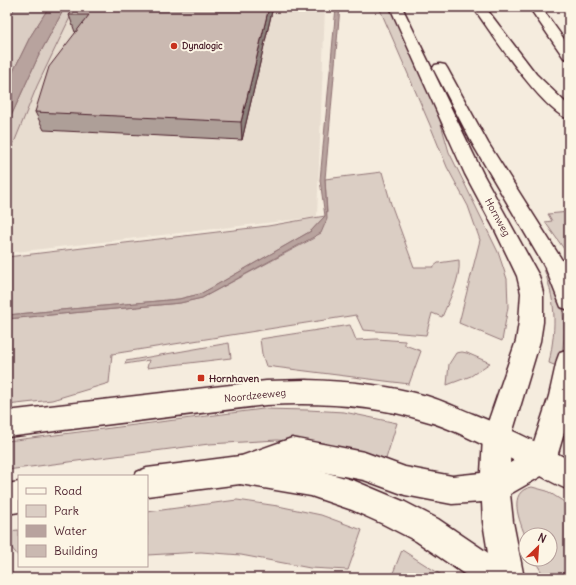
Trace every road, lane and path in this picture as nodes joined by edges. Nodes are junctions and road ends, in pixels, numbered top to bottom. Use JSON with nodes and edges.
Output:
{"nodes":[{"id":1,"x":396,"y":7,"type":"edge"},
{"id":2,"x":408,"y":7,"type":"edge"},
{"id":3,"x":479,"y":7,"type":"edge"},
{"id":4,"x":536,"y":7,"type":"edge"},
{"id":5,"x":569,"y":55,"type":"edge"},
{"id":6,"x":569,"y":114,"type":"edge"},
{"id":7,"x":569,"y":301,"type":"edge"},
{"id":8,"x":569,"y":360,"type":"edge"},
{"id":9,"x":566,"y":404,"type":"edge"},
{"id":10,"x":7,"y":424,"type":"edge"},
{"id":11,"x":497,"y":437,"type":"junction"},
{"id":12,"x":542,"y":460,"type":"junction"},
{"id":13,"x":240,"y":470,"type":"junction"},
{"id":14,"x":569,"y":476,"type":"edge"},
{"id":15,"x":148,"y":482,"type":"edge"},
{"id":16,"x":495,"y":487,"type":"junction"},
{"id":17,"x":18,"y":497,"type":"edge"},
{"id":18,"x":7,"y":499,"type":"edge"},
{"id":19,"x":498,"y":578,"type":"edge"},
{"id":20,"x":508,"y":578,"type":"edge"}],
"edges":[{"from":1,"to":11,"type":"street","name":"Hornweg"},
{"from":2,"to":7,"type":"street"},
{"from":3,"to":6,"type":"street"},
{"from":4,"to":5,"type":"street"},
{"from":8,"to":9,"type":"street"},
{"from":9,"to":12,"type":"street"},
{"from":10,"to":11,"type":"street","name":"Noordzeeweg"},
{"from":11,"to":12,"type":"street","name":"Noordzeeweg"},
{"from":11,"to":16,"type":"street"},
{"from":12,"to":14,"type":"street","name":"Noordzeeweg"},
{"from":12,"to":16,"type":"street"},
{"from":13,"to":15,"type":"street"},
{"from":13,"to":16,"type":"street"},
{"from":13,"to":19,"type":"street"},
{"from":16,"to":20,"type":"street"},
{"from":17,"to":18,"type":"street"}]}
